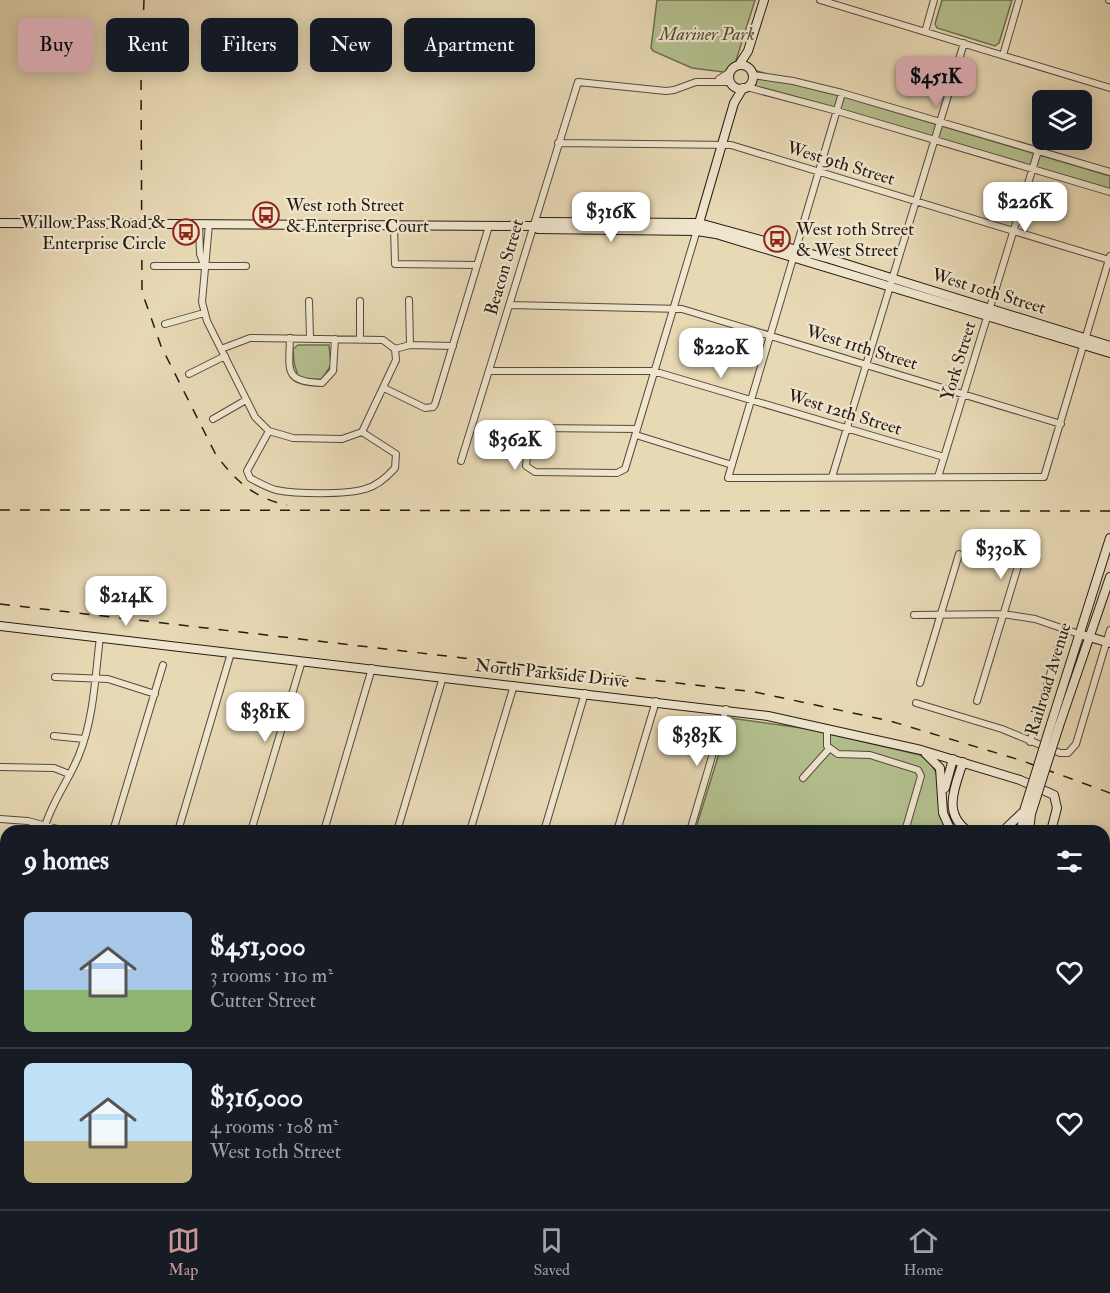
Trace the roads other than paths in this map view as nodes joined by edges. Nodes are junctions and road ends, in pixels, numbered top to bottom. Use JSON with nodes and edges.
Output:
{"nodes":[{"id":1,"x":764,"y":0,"type":"edge"},
{"id":2,"x":820,"y":0,"type":"edge"},
{"id":3,"x":934,"y":0,"type":"edge"},
{"id":4,"x":1019,"y":0,"type":"edge"},
{"id":5,"x":925,"y":32,"type":"junction"},
{"id":6,"x":964,"y":44,"type":"junction"},
{"id":7,"x":748,"y":51,"type":"junction"},
{"id":8,"x":1003,"y":55,"type":"junction"},
{"id":9,"x":739,"y":65,"type":"junction"},
{"id":10,"x":751,"y":71,"type":"junction"},
{"id":11,"x":730,"y":72,"type":"junction"},
{"id":12,"x":718,"y":80,"type":"junction"},
{"id":13,"x":732,"y":83,"type":"junction"},
{"id":14,"x":745,"y":88,"type":"junction"},
{"id":15,"x":1110,"y":88,"type":"edge"},
{"id":16,"x":842,"y":93,"type":"junction"},
{"id":17,"x":734,"y":104,"type":"junction"},
{"id":18,"x":837,"y":111,"type":"junction"},
{"id":19,"x":941,"y":122,"type":"junction"},
{"id":20,"x":935,"y":140,"type":"junction"},
{"id":21,"x":558,"y":143,"type":"junction"},
{"id":22,"x":723,"y":144,"type":"junction"},
{"id":23,"x":1038,"y":151,"type":"junction"},
{"id":24,"x":1032,"y":168,"type":"junction"},
{"id":25,"x":820,"y":172,"type":"junction"},
{"id":26,"x":1110,"y":172,"type":"edge"},
{"id":27,"x":1110,"y":192,"type":"edge"},
{"id":28,"x":916,"y":202,"type":"junction"},
{"id":29,"x":0,"y":223,"type":"edge"},
{"id":30,"x":204,"y":224,"type":"junction"},
{"id":31,"x":394,"y":225,"type":"junction"},
{"id":32,"x":489,"y":226,"type":"junction"},
{"id":33,"x":532,"y":226,"type":"junction"},
{"id":34,"x":698,"y":227,"type":"junction"},
{"id":35,"x":1013,"y":231,"type":"junction"},
{"id":36,"x":794,"y":254,"type":"junction"},
{"id":37,"x":1109,"y":258,"type":"edge"},
{"id":38,"x":477,"y":265,"type":"junction"},
{"id":39,"x":154,"y":266,"type":"dead end"},
{"id":40,"x":204,"y":266,"type":"junction"},
{"id":41,"x":246,"y":266,"type":"dead end"},
{"id":42,"x":891,"y":282,"type":"junction"},
{"id":43,"x":409,"y":300,"type":"dead end"},
{"id":44,"x":309,"y":301,"type":"dead end"},
{"id":45,"x":360,"y":301,"type":"dead end"},
{"id":46,"x":509,"y":305,"type":"junction"},
{"id":47,"x":673,"y":307,"type":"junction"},
{"id":48,"x":204,"y":313,"type":"junction"},
{"id":49,"x":988,"y":313,"type":"junction"},
{"id":50,"x":165,"y":324,"type":"dead end"},
{"id":51,"x":770,"y":336,"type":"junction"},
{"id":52,"x":290,"y":338,"type":"junction"},
{"id":53,"x":310,"y":338,"type":"junction"},
{"id":54,"x":335,"y":339,"type":"junction"},
{"id":55,"x":360,"y":339,"type":"junction"},
{"id":56,"x":1084,"y":341,"type":"junction"},
{"id":57,"x":410,"y":345,"type":"junction"},
{"id":58,"x":453,"y":346,"type":"junction"},
{"id":59,"x":1110,"y":346,"type":"edge"},
{"id":60,"x":221,"y":349,"type":"junction"},
{"id":61,"x":395,"y":349,"type":"junction"},
{"id":62,"x":1110,"y":353,"type":"edge"},
{"id":63,"x":225,"y":356,"type":"junction"},
{"id":64,"x":867,"y":364,"type":"junction"},
{"id":65,"x":489,"y":371,"type":"junction"},
{"id":66,"x":653,"y":371,"type":"junction"},
{"id":67,"x":189,"y":374,"type":"dead end"},
{"id":68,"x":384,"y":388,"type":"junction"},
{"id":69,"x":964,"y":393,"type":"junction"},
{"id":70,"x":246,"y":400,"type":"junction"},
{"id":71,"x":751,"y":400,"type":"junction"},
{"id":72,"x":213,"y":419,"type":"dead end"},
{"id":73,"x":1061,"y":424,"type":"junction"},
{"id":74,"x":847,"y":429,"type":"junction"},
{"id":75,"x":269,"y":431,"type":"junction"},
{"id":76,"x":362,"y":432,"type":"junction"},
{"id":77,"x":636,"y":432,"type":"junction"},
{"id":78,"x":944,"y":457,"type":"junction"},
{"id":79,"x":461,"y":461,"type":"dead end"},
{"id":80,"x":732,"y":465,"type":"junction"},
{"id":81,"x":832,"y":477,"type":"junction"},
{"id":82,"x":938,"y":477,"type":"junction"},
{"id":83,"x":1110,"y":538,"type":"edge"},
{"id":84,"x":1022,"y":553,"type":"dead end"},
{"id":85,"x":959,"y":554,"type":"dead end"},
{"id":86,"x":1110,"y":577,"type":"edge"},
{"id":87,"x":1003,"y":614,"type":"junction"},
{"id":88,"x":914,"y":615,"type":"dead end"},
{"id":89,"x":942,"y":615,"type":"junction"},
{"id":90,"x":0,"y":626,"type":"edge"},
{"id":91,"x":1064,"y":628,"type":"junction"},
{"id":92,"x":1110,"y":630,"type":"edge"},
{"id":93,"x":1079,"y":634,"type":"junction"},
{"id":94,"x":1090,"y":637,"type":"junction"},
{"id":95,"x":100,"y":638,"type":"junction"},
{"id":96,"x":1108,"y":643,"type":"edge"},
{"id":97,"x":231,"y":653,"type":"junction"},
{"id":98,"x":302,"y":661,"type":"junction"},
{"id":99,"x":164,"y":665,"type":"dead end"},
{"id":100,"x":372,"y":668,"type":"junction"},
{"id":101,"x":55,"y":677,"type":"dead end"},
{"id":102,"x":95,"y":677,"type":"junction"},
{"id":103,"x":443,"y":677,"type":"junction"},
{"id":104,"x":920,"y":683,"type":"dead end"},
{"id":105,"x":514,"y":685,"type":"junction"},
{"id":106,"x":585,"y":693,"type":"junction"},
{"id":107,"x":155,"y":694,"type":"junction"},
{"id":108,"x":657,"y":701,"type":"junction"},
{"id":109,"x":977,"y":701,"type":"dead end"},
{"id":110,"x":916,"y":703,"type":"dead end"},
{"id":111,"x":726,"y":709,"type":"junction"},
{"id":112,"x":1055,"y":725,"type":"junction"},
{"id":113,"x":827,"y":728,"type":"junction"},
{"id":114,"x":54,"y":736,"type":"dead end"},
{"id":115,"x":84,"y":739,"type":"junction"},
{"id":116,"x":1030,"y":742,"type":"junction"},
{"id":117,"x":829,"y":749,"type":"junction"},
{"id":118,"x":921,"y":750,"type":"junction"},
{"id":119,"x":953,"y":759,"type":"junction"},
{"id":120,"x":963,"y":762,"type":"junction"},
{"id":121,"x":0,"y":767,"type":"edge"},
{"id":122,"x":69,"y":774,"type":"junction"},
{"id":123,"x":803,"y":778,"type":"dead end"},
{"id":124,"x":943,"y":795,"type":"junction"},
{"id":125,"x":1028,"y":813,"type":"junction"},
{"id":126,"x":0,"y":819,"type":"edge"},
{"id":127,"x":41,"y":825,"type":"edge"},
{"id":128,"x":45,"y":825,"type":"edge"},
{"id":129,"x":115,"y":825,"type":"edge"},
{"id":130,"x":180,"y":825,"type":"edge"},
{"id":131,"x":253,"y":825,"type":"edge"},
{"id":132,"x":326,"y":825,"type":"edge"},
{"id":133,"x":399,"y":825,"type":"edge"},
{"id":134,"x":472,"y":825,"type":"edge"},
{"id":135,"x":546,"y":825,"type":"edge"},
{"id":136,"x":619,"y":825,"type":"edge"},
{"id":137,"x":692,"y":825,"type":"edge"},
{"id":138,"x":907,"y":825,"type":"edge"},
{"id":139,"x":948,"y":825,"type":"edge"},
{"id":140,"x":962,"y":825,"type":"edge"},
{"id":141,"x":1011,"y":825,"type":"edge"},
{"id":142,"x":1023,"y":825,"type":"edge"},
{"id":143,"x":1029,"y":825,"type":"edge"},
{"id":144,"x":1053,"y":825,"type":"edge"}],
"edges":[{"from":1,"to":7,"type":"main road"},
{"from":2,"to":5,"type":"street"},
{"from":3,"to":5,"type":"street"},
{"from":4,"to":8,"type":"street"},
{"from":5,"to":6,"type":"street"},
{"from":6,"to":8,"type":"street"},
{"from":6,"to":19,"type":"street"},
{"from":7,"to":9,"type":"main road"},
{"from":7,"to":10,"type":"main road"},
{"from":8,"to":15,"type":"street"},
{"from":9,"to":10,"type":"main road"},
{"from":9,"to":11,"type":"main road"},
{"from":10,"to":14,"type":"main road"},
{"from":10,"to":16,"type":"street"},
{"from":11,"to":12,"type":"street"},
{"from":11,"to":13,"type":"main road"},
{"from":12,"to":13,"type":"street"},
{"from":12,"to":21,"type":"street","name":"Beacon Street"},
{"from":13,"to":14,"type":"main road"},
{"from":13,"to":17,"type":"main road"},
{"from":14,"to":17,"type":"main road"},
{"from":14,"to":18,"type":"street"},
{"from":16,"to":18,"type":"street"},
{"from":16,"to":19,"type":"street"},
{"from":17,"to":22,"type":"main road"},
{"from":18,"to":20,"type":"street"},
{"from":18,"to":25,"type":"street"},
{"from":19,"to":20,"type":"street"},
{"from":19,"to":23,"type":"street"},
{"from":20,"to":24,"type":"street"},
{"from":20,"to":28,"type":"street"},
{"from":21,"to":22,"type":"street","name":"West 9th Street"},
{"from":21,"to":33,"type":"street","name":"Beacon Street"},
{"from":22,"to":25,"type":"street","name":"West 9th Street"},
{"from":22,"to":34,"type":"main road"},
{"from":23,"to":24,"type":"street","name":"York Street"},
{"from":23,"to":26,"type":"street"},
{"from":24,"to":27,"type":"street"},
{"from":24,"to":35,"type":"street","name":"York Street"},
{"from":25,"to":28,"type":"street","name":"West 9th Street"},
{"from":25,"to":36,"type":"street"},
{"from":28,"to":35,"type":"street","name":"West 9th Street"},
{"from":28,"to":42,"type":"street"},
{"from":29,"to":30,"type":"main road","name":"West 10th Street"},
{"from":30,"to":31,"type":"main road","name":"West 10th Street"},
{"from":30,"to":40,"type":"street"},
{"from":31,"to":32,"type":"main road","name":"West 10th Street"},
{"from":31,"to":38,"type":"street"},
{"from":32,"to":33,"type":"main road","name":"West 10th Street"},
{"from":32,"to":38,"type":"street"},
{"from":33,"to":34,"type":"main road","name":"West 10th Street"},
{"from":33,"to":46,"type":"street","name":"Beacon Street"},
{"from":34,"to":36,"type":"main road","name":"West 10th Street"},
{"from":34,"to":47,"type":"street"},
{"from":35,"to":37,"type":"street","name":"West 9th Street"},
{"from":35,"to":49,"type":"street","name":"York Street"},
{"from":36,"to":42,"type":"main road","name":"West 10th Street"},
{"from":36,"to":51,"type":"street"},
{"from":37,"to":56,"type":"street"},
{"from":38,"to":58,"type":"street"},
{"from":39,"to":40,"type":"street"},
{"from":40,"to":41,"type":"street"},
{"from":40,"to":48,"type":"street"},
{"from":42,"to":49,"type":"main road","name":"West 10th Street"},
{"from":42,"to":64,"type":"street"},
{"from":43,"to":57,"type":"street"},
{"from":44,"to":53,"type":"street"},
{"from":45,"to":55,"type":"street"},
{"from":46,"to":47,"type":"street","name":"West 11th Street"},
{"from":46,"to":65,"type":"street","name":"Beacon Street"},
{"from":47,"to":51,"type":"street","name":"West 11th Street"},
{"from":47,"to":66,"type":"street"},
{"from":48,"to":50,"type":"street"},
{"from":48,"to":60,"type":"street"},
{"from":49,"to":56,"type":"main road","name":"West 10th Street"},
{"from":49,"to":69,"type":"street","name":"York Street"},
{"from":51,"to":64,"type":"street","name":"West 11th Street"},
{"from":51,"to":71,"type":"street"},
{"from":52,"to":53,"type":"street"},
{"from":52,"to":54,"type":"street"},
{"from":52,"to":60,"type":"street"},
{"from":53,"to":54,"type":"street"},
{"from":54,"to":55,"type":"street"},
{"from":55,"to":61,"type":"street"},
{"from":56,"to":59,"type":"main road"},
{"from":56,"to":62,"type":"main road"},
{"from":56,"to":73,"type":"street"},
{"from":57,"to":58,"type":"street"},
{"from":57,"to":61,"type":"street"},
{"from":58,"to":68,"type":"street"},
{"from":60,"to":63,"type":"street"},
{"from":61,"to":68,"type":"street"},
{"from":63,"to":67,"type":"street"},
{"from":63,"to":70,"type":"street"},
{"from":64,"to":69,"type":"street","name":"West 11th Street"},
{"from":64,"to":74,"type":"street"},
{"from":65,"to":66,"type":"street","name":"West 12th Street"},
{"from":65,"to":79,"type":"street","name":"Beacon Street"},
{"from":66,"to":71,"type":"street","name":"West 12th Street"},
{"from":66,"to":77,"type":"street"},
{"from":68,"to":76,"type":"street"},
{"from":69,"to":73,"type":"street","name":"West 11th Street"},
{"from":69,"to":78,"type":"street","name":"York Street"},
{"from":70,"to":72,"type":"street"},
{"from":70,"to":75,"type":"street"},
{"from":71,"to":74,"type":"street","name":"West 12th Street"},
{"from":71,"to":80,"type":"street"},
{"from":73,"to":82,"type":"street"},
{"from":74,"to":78,"type":"street","name":"West 12th Street"},
{"from":74,"to":81,"type":"street"},
{"from":75,"to":76,"type":"street"},
{"from":75,"to":76,"type":"street"},
{"from":77,"to":77,"type":"street"},
{"from":77,"to":80,"type":"street"},
{"from":78,"to":82,"type":"street","name":"York Street"},
{"from":80,"to":81,"type":"street"},
{"from":81,"to":82,"type":"street"},
{"from":83,"to":93,"type":"main road","name":"Railroad Avenue"},
{"from":84,"to":87,"type":"street"},
{"from":85,"to":89,"type":"street"},
{"from":86,"to":94,"type":"main road","name":"Railroad Avenue"},
{"from":87,"to":89,"type":"street"},
{"from":87,"to":91,"type":"street"},
{"from":87,"to":109,"type":"street"},
{"from":88,"to":89,"type":"street"},
{"from":89,"to":104,"type":"street"},
{"from":90,"to":95,"type":"main road","name":"North Parkside Drive"},
{"from":91,"to":93,"type":"street"},
{"from":91,"to":116,"type":"street"},
{"from":92,"to":96,"type":"street"},
{"from":93,"to":94,"type":"main road"},
{"from":93,"to":112,"type":"main road","name":"Railroad Avenue"},
{"from":94,"to":96,"type":"main road"},
{"from":94,"to":112,"type":"main road","name":"Railroad Avenue"},
{"from":95,"to":97,"type":"main road","name":"North Parkside Drive"},
{"from":95,"to":102,"type":"street"},
{"from":96,"to":116,"type":"street"},
{"from":97,"to":98,"type":"main road","name":"North Parkside Drive"},
{"from":97,"to":130,"type":"street"},
{"from":98,"to":100,"type":"main road","name":"North Parkside Drive"},
{"from":98,"to":131,"type":"street"},
{"from":99,"to":107,"type":"street"},
{"from":100,"to":103,"type":"main road","name":"North Parkside Drive"},
{"from":100,"to":132,"type":"street"},
{"from":101,"to":102,"type":"street"},
{"from":102,"to":107,"type":"street"},
{"from":102,"to":115,"type":"street"},
{"from":103,"to":105,"type":"main road","name":"North Parkside Drive"},
{"from":103,"to":133,"type":"street"},
{"from":105,"to":106,"type":"main road","name":"North Parkside Drive"},
{"from":105,"to":134,"type":"street"},
{"from":106,"to":108,"type":"main road","name":"North Parkside Drive"},
{"from":106,"to":135,"type":"street"},
{"from":107,"to":129,"type":"street"},
{"from":108,"to":111,"type":"main road","name":"North Parkside Drive"},
{"from":108,"to":136,"type":"street"},
{"from":110,"to":116,"type":"street"},
{"from":111,"to":113,"type":"main road","name":"North Parkside Drive"},
{"from":111,"to":137,"type":"street"},
{"from":112,"to":125,"type":"main road","name":"Railroad Avenue","bridge":true},
{"from":113,"to":117,"type":"street"},
{"from":113,"to":118,"type":"main road","name":"North Parkside Drive"},
{"from":114,"to":115,"type":"street"},
{"from":115,"to":122,"type":"street"},
{"from":117,"to":123,"type":"street"},
{"from":117,"to":138,"type":"street"},
{"from":118,"to":119,"type":"main road","name":"North Parkside Drive"},
{"from":118,"to":124,"type":"main road"},
{"from":119,"to":120,"type":"main road","name":"North Parkside Drive"},
{"from":119,"to":124,"type":"main road"},
{"from":120,"to":140,"type":"main road"},
{"from":120,"to":144,"type":"main road","name":"North Parkside Drive"},
{"from":121,"to":122,"type":"street"},
{"from":122,"to":128,"type":"street"},
{"from":124,"to":139,"type":"main road"},
{"from":125,"to":141,"type":"main road"},
{"from":125,"to":142,"type":"main road","name":"Railroad Avenue"},
{"from":125,"to":143,"type":"main road","name":"Railroad Avenue"},
{"from":126,"to":127,"type":"street"}]}
